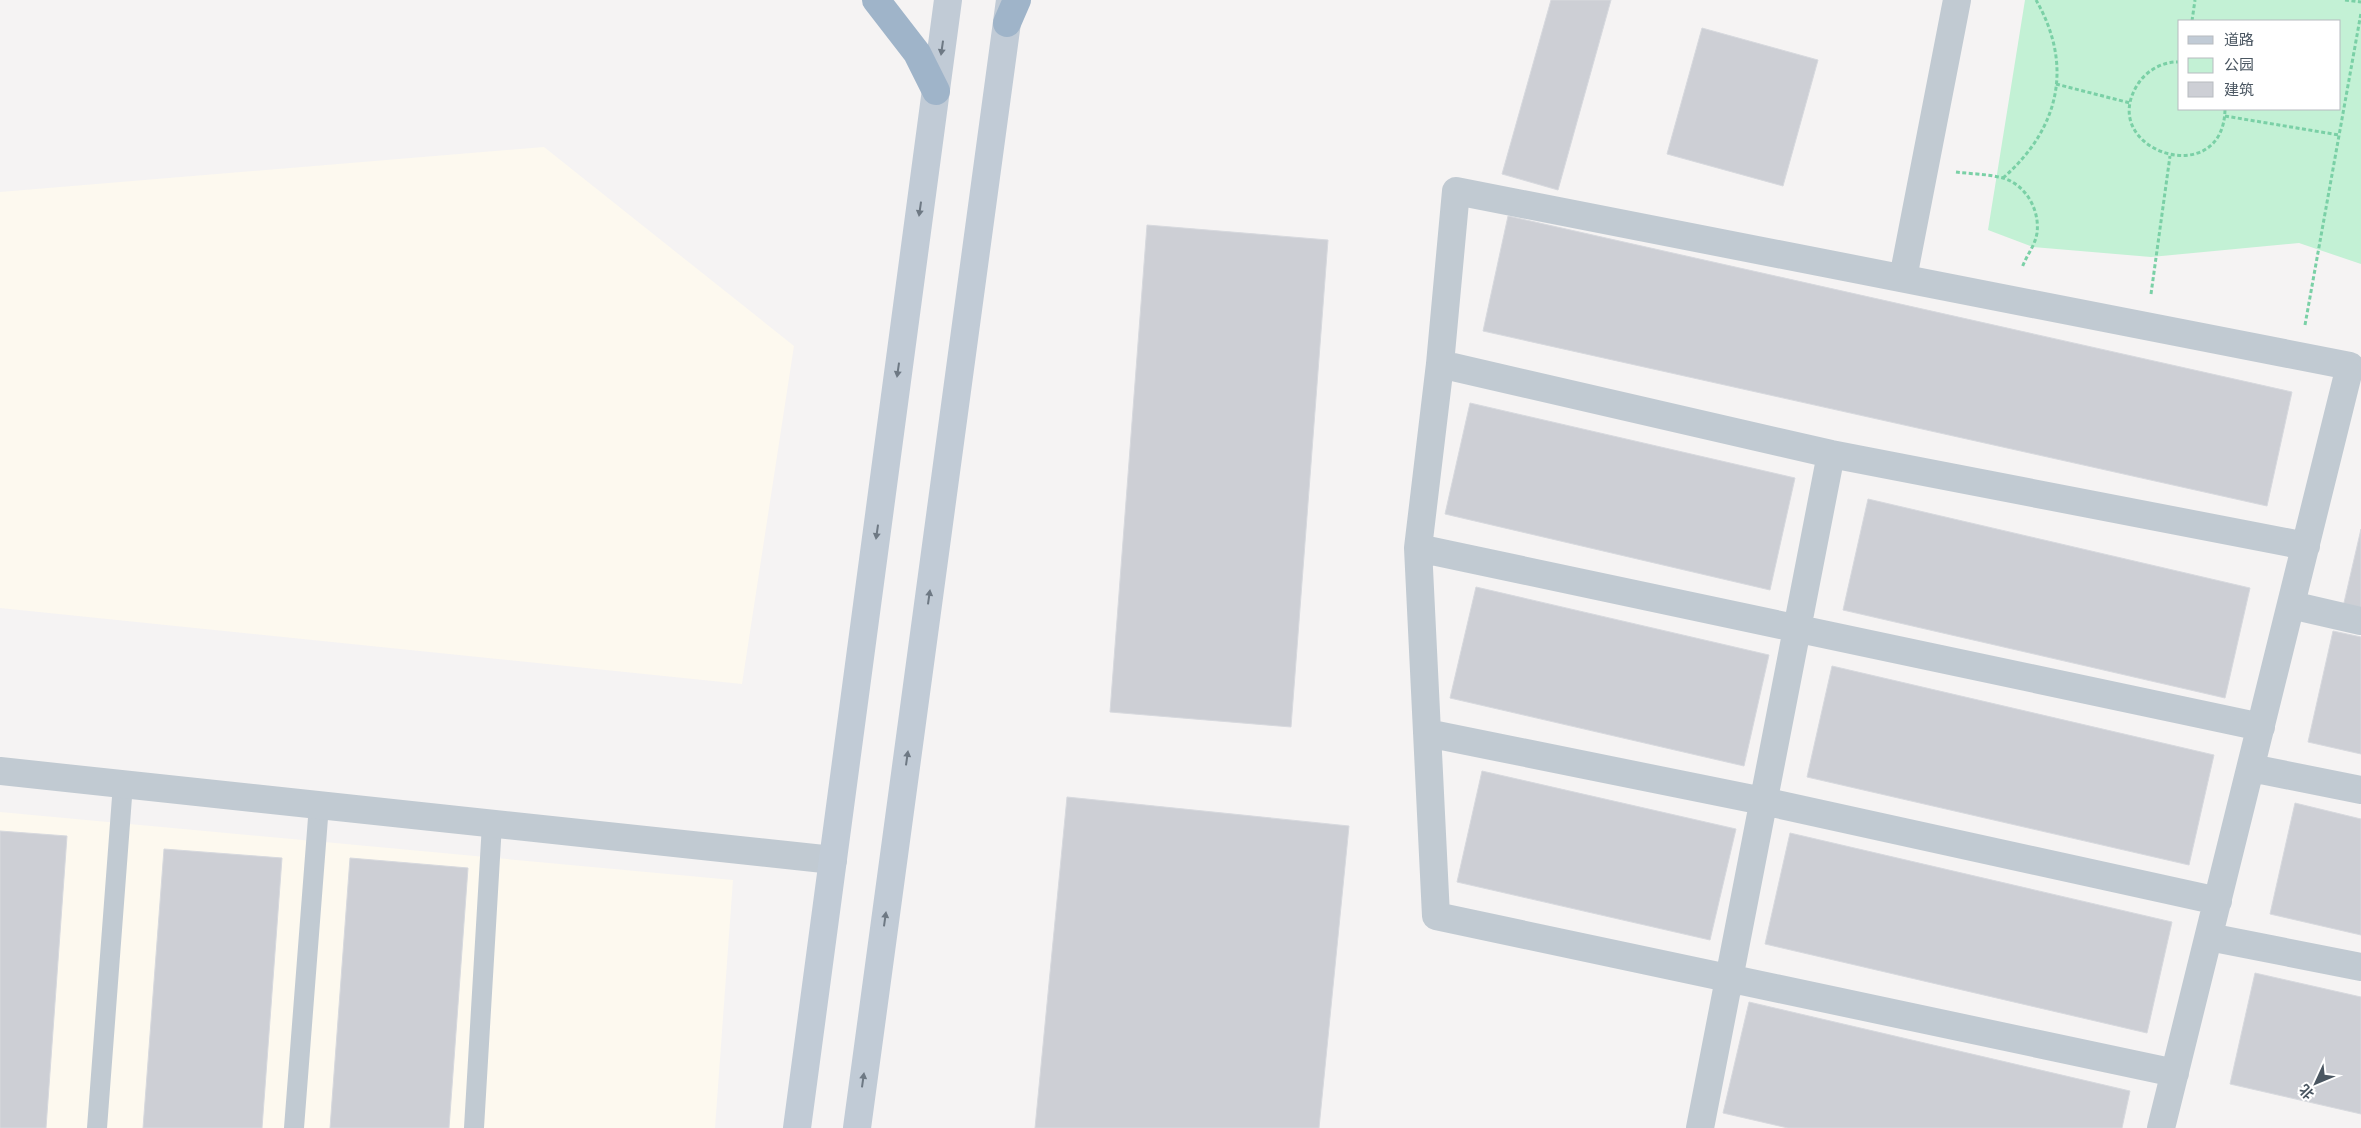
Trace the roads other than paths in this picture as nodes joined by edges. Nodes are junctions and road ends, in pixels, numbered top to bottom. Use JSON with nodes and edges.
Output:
{"nodes":[{"id":1,"x":876,"y":0,"type":"edge"},
{"id":2,"x":948,"y":0,"type":"edge"},
{"id":3,"x":1957,"y":0,"type":"edge"},
{"id":4,"x":1011,"y":8,"type":"edge"},
{"id":5,"x":936,"y":91,"type":"junction"},
{"id":6,"x":1903,"y":278,"type":"junction"},
{"id":7,"x":1440,"y":364,"type":"junction"},
{"id":8,"x":1831,"y":454,"type":"junction"},
{"id":9,"x":2306,"y":546,"type":"junction"},
{"id":10,"x":1418,"y":548,"type":"junction"},
{"id":11,"x":2291,"y":605,"type":"junction"},
{"id":12,"x":2361,"y":621,"type":"edge"},
{"id":13,"x":1796,"y":629,"type":"junction"},
{"id":14,"x":2261,"y":727,"type":"junction"},
{"id":15,"x":1427,"y":733,"type":"junction"},
{"id":16,"x":2250,"y":768,"type":"junction"},
{"id":17,"x":0,"y":771,"type":"edge"},
{"id":18,"x":123,"y":784,"type":"junction"},
{"id":19,"x":2361,"y":790,"type":"edge"},
{"id":20,"x":1763,"y":801,"type":"junction"},
{"id":21,"x":319,"y":805,"type":"junction"},
{"id":22,"x":492,"y":824,"type":"junction"},
{"id":23,"x":833,"y":860,"type":"junction"},
{"id":24,"x":2218,"y":901,"type":"junction"},
{"id":25,"x":2209,"y":937,"type":"junction"},
{"id":26,"x":2361,"y":967,"type":"edge"},
{"id":27,"x":1728,"y":978,"type":"junction"},
{"id":28,"x":2175,"y":1073,"type":"junction"},
{"id":29,"x":96,"y":1128,"type":"edge"},
{"id":30,"x":294,"y":1128,"type":"edge"},
{"id":31,"x":474,"y":1128,"type":"edge"},
{"id":32,"x":797,"y":1128,"type":"edge"},
{"id":33,"x":857,"y":1128,"type":"edge"},
{"id":34,"x":1700,"y":1128,"type":"edge"},
{"id":35,"x":2161,"y":1128,"type":"edge"}],
"edges":[{"from":1,"to":5,"type":"highway"},
{"from":2,"to":5,"type":"main road","one_way":true},
{"from":3,"to":6,"type":"street"},
{"from":33,"to":4,"type":"main road","one_way":true},
{"from":5,"to":23,"type":"main road","one_way":true},
{"from":6,"to":7,"type":"street"},
{"from":6,"to":9,"type":"street"},
{"from":7,"to":8,"type":"street"},
{"from":7,"to":10,"type":"street"},
{"from":8,"to":9,"type":"street"},
{"from":8,"to":13,"type":"street"},
{"from":9,"to":11,"type":"street"},
{"from":10,"to":13,"type":"street"},
{"from":10,"to":15,"type":"street"},
{"from":11,"to":12,"type":"street"},
{"from":11,"to":14,"type":"street"},
{"from":13,"to":14,"type":"street"},
{"from":13,"to":20,"type":"street"},
{"from":14,"to":16,"type":"street"},
{"from":15,"to":20,"type":"street"},
{"from":15,"to":27,"type":"street"},
{"from":16,"to":19,"type":"street"},
{"from":16,"to":24,"type":"street"},
{"from":17,"to":18,"type":"street"},
{"from":18,"to":21,"type":"street"},
{"from":18,"to":29,"type":"lane"},
{"from":20,"to":24,"type":"street"},
{"from":20,"to":27,"type":"street"},
{"from":21,"to":22,"type":"street"},
{"from":21,"to":30,"type":"lane"},
{"from":22,"to":23,"type":"street"},
{"from":22,"to":31,"type":"lane"},
{"from":23,"to":32,"type":"main road"},
{"from":24,"to":25,"type":"street"},
{"from":25,"to":26,"type":"street"},
{"from":25,"to":28,"type":"street"},
{"from":27,"to":28,"type":"street"},
{"from":27,"to":34,"type":"street"},
{"from":28,"to":35,"type":"street"}]}
